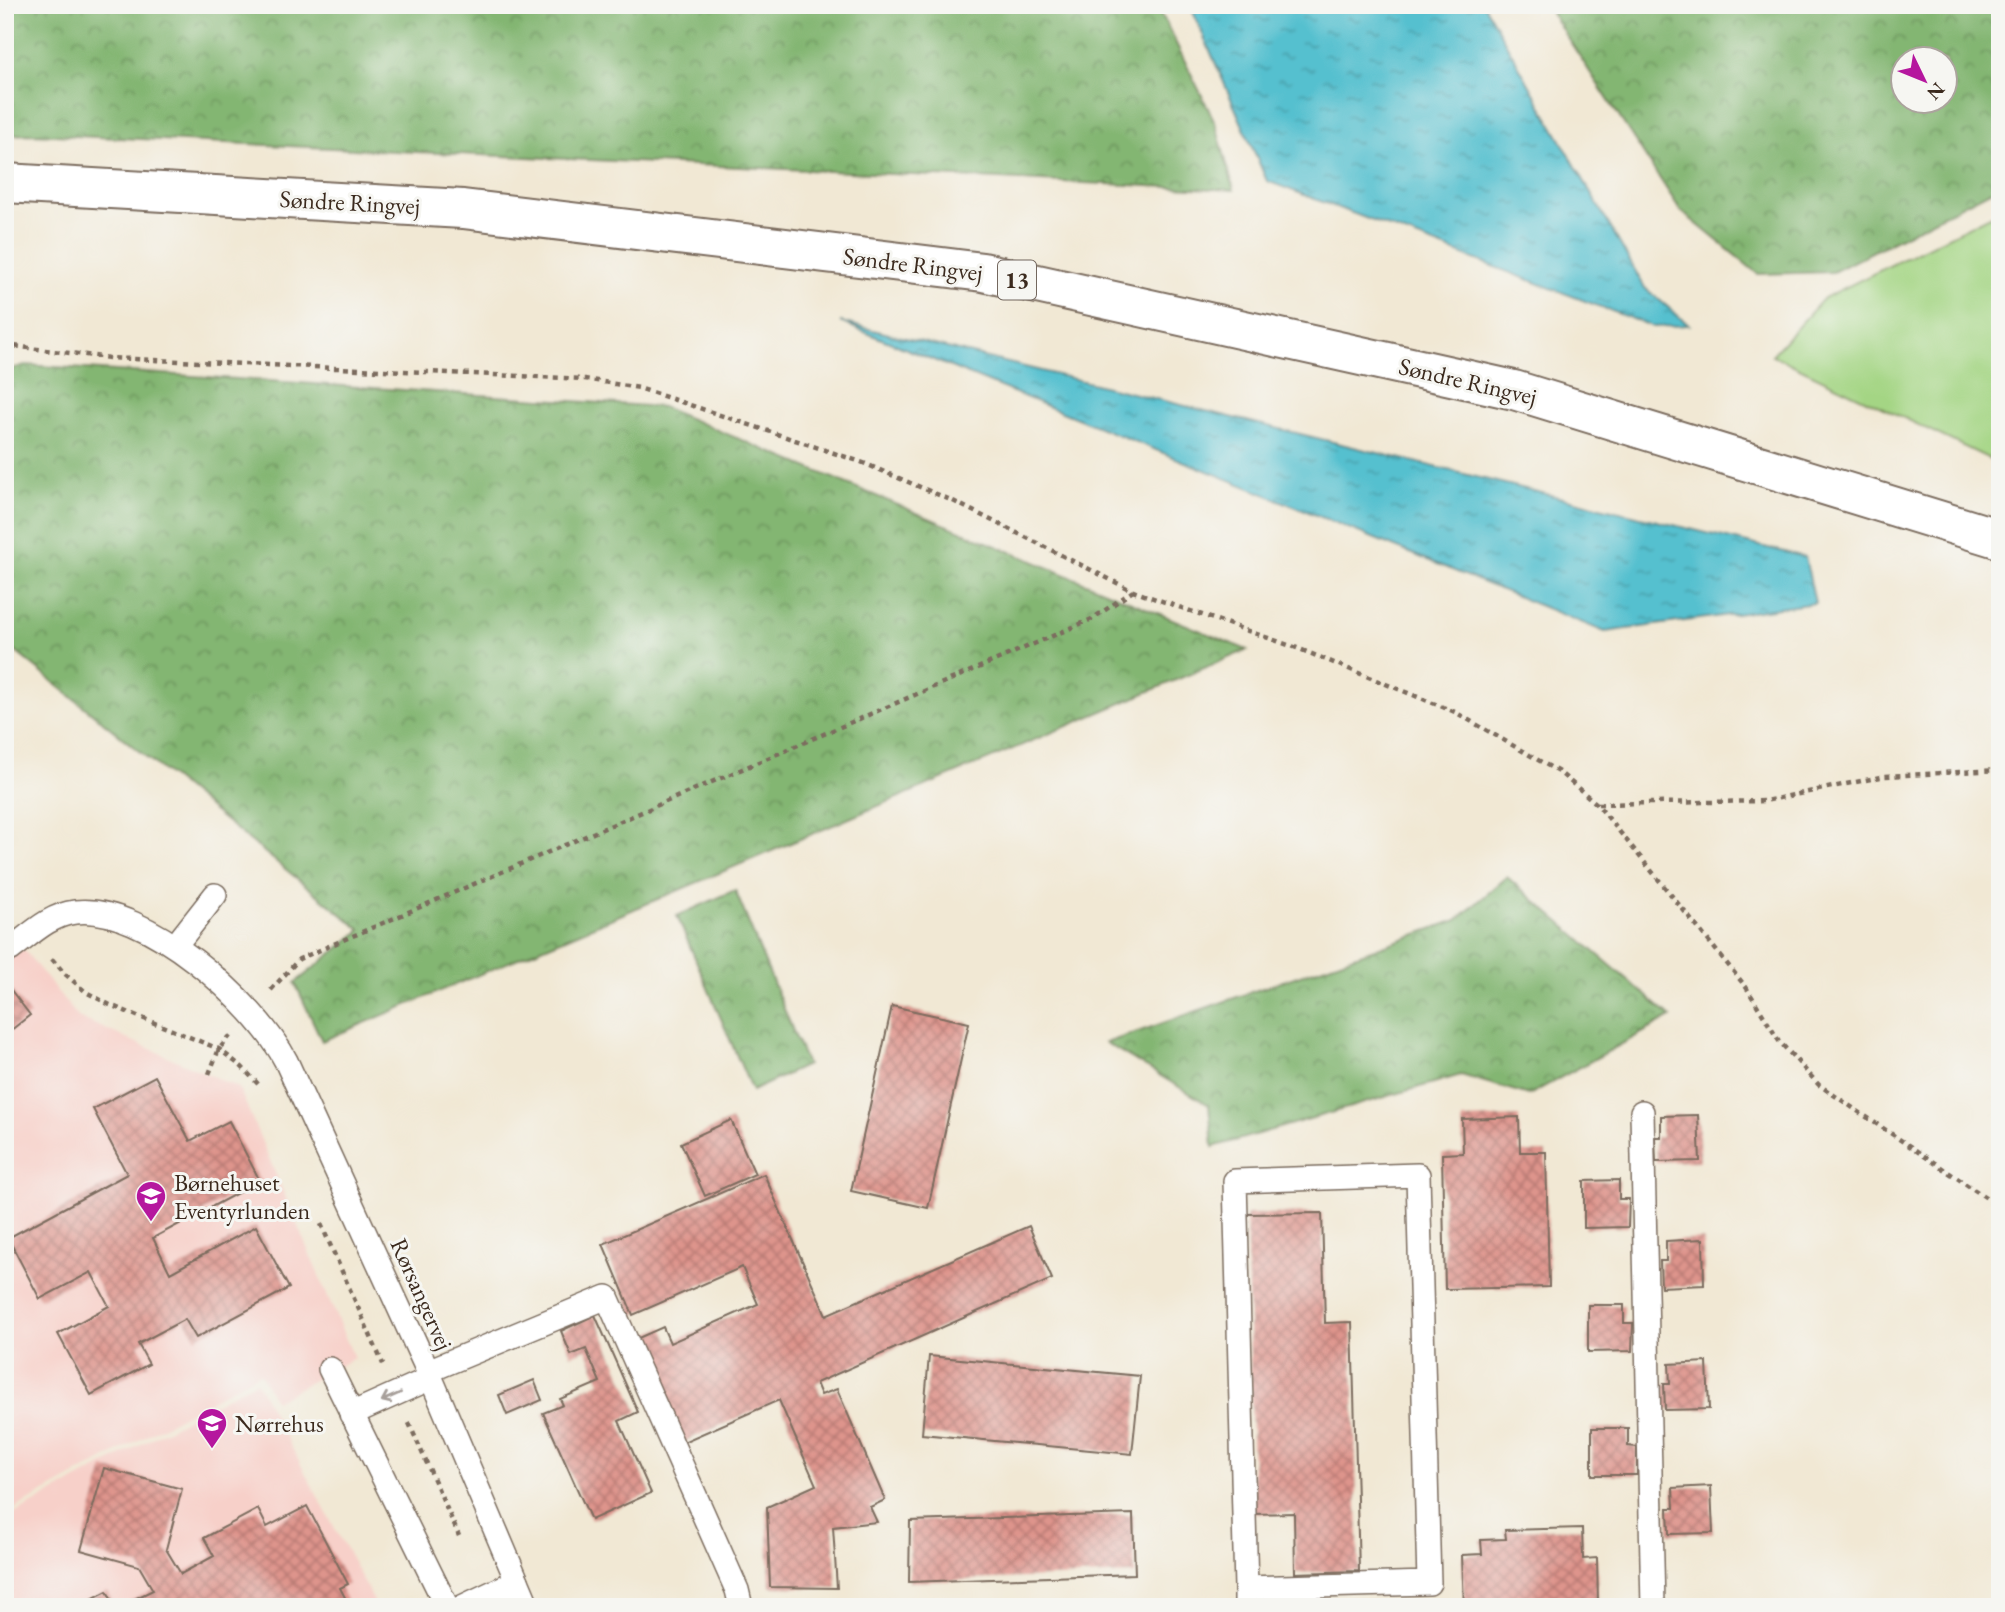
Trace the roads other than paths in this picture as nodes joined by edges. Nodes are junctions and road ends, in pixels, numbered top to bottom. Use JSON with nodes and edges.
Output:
{"nodes":[{"id":1,"x":5,"y":183,"type":"edge"},
{"id":2,"x":2000,"y":539,"type":"edge"},
{"id":3,"x":215,"y":895,"type":"dead end"},
{"id":4,"x":175,"y":946,"type":"junction"},
{"id":5,"x":5,"y":952,"type":"edge"},
{"id":6,"x":1642,"y":1112,"type":"dead end"},
{"id":7,"x":330,"y":1369,"type":"dead end"},
{"id":8,"x":429,"y":1374,"type":"junction"},
{"id":9,"x":351,"y":1415,"type":"junction"},
{"id":10,"x":517,"y":1581,"type":"junction"},
{"id":11,"x":1353,"y":1596,"type":"edge"},
{"id":12,"x":1246,"y":1597,"type":"edge"},
{"id":13,"x":447,"y":1607,"type":"edge"},
{"id":14,"x":462,"y":1607,"type":"edge"},
{"id":15,"x":528,"y":1607,"type":"edge"},
{"id":16,"x":741,"y":1607,"type":"edge"},
{"id":17,"x":1653,"y":1607,"type":"edge"}],
"edges":[{"from":1,"to":2,"type":"main road","name":"Søndre Ringvej","number":"13"},
{"from":3,"to":4,"type":"lane"},
{"from":4,"to":5,"type":"lane","name":"Rørsangervej"},
{"from":4,"to":8,"type":"lane","name":"Rørsangervej"},
{"from":6,"to":17,"type":"lane"},
{"from":7,"to":9,"type":"lane"},
{"from":8,"to":9,"type":"lane","one_way":true},
{"from":8,"to":10,"type":"lane","name":"Rørsangervej"},
{"from":8,"to":16,"type":"lane"},
{"from":9,"to":13,"type":"lane"},
{"from":10,"to":14,"type":"lane"},
{"from":10,"to":15,"type":"lane","name":"Rørsangervej"},
{"from":11,"to":12,"type":"lane"},
{"from":11,"to":12,"type":"lane"}]}
